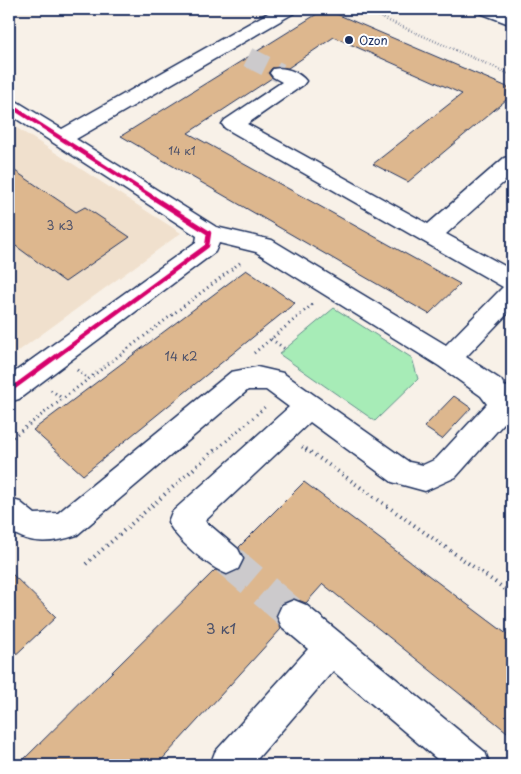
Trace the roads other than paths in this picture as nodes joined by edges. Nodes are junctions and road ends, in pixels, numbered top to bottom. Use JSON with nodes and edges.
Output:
{"nodes":[{"id":1,"x":288,"y":9,"type":"edge"},
{"id":2,"x":486,"y":9,"type":"edge"},
{"id":3,"x":512,"y":20,"type":"edge"},
{"id":4,"x":280,"y":73,"type":"tunnel mouth"},
{"id":5,"x":9,"y":105,"type":"edge"},
{"id":6,"x":60,"y":139,"type":"junction"},
{"id":7,"x":512,"y":163,"type":"edge"},
{"id":8,"x":209,"y":234,"type":"junction"},
{"id":9,"x":431,"y":234,"type":"junction"},
{"id":10,"x":512,"y":281,"type":"edge"},
{"id":11,"x":512,"y":292,"type":"edge"},
{"id":12,"x":448,"y":359,"type":"junction"},
{"id":13,"x":9,"y":391,"type":"edge"},
{"id":14,"x":508,"y":401,"type":"edge"},
{"id":15,"x":308,"y":406,"type":"junction"},
{"id":16,"x":9,"y":512,"type":"edge"},
{"id":17,"x":227,"y":559,"type":"tunnel mouth"},
{"id":18,"x":294,"y":616,"type":"tunnel mouth"},
{"id":19,"x":332,"y":647,"type":"junction"},
{"id":20,"x":228,"y":765,"type":"edge"},
{"id":21,"x":472,"y":765,"type":"edge"}],
"edges":[{"from":1,"to":6,"type":"street"},
{"from":2,"to":3,"type":"street"},
{"from":4,"to":9,"type":"street"},
{"from":5,"to":6,"type":"street"},
{"from":6,"to":8,"type":"street"},
{"from":7,"to":9,"type":"street"},
{"from":8,"to":12,"type":"street"},
{"from":8,"to":13,"type":"street"},
{"from":9,"to":10,"type":"street"},
{"from":11,"to":12,"type":"street"},
{"from":12,"to":14,"type":"street"},
{"from":14,"to":15,"type":"street"},
{"from":15,"to":16,"type":"street"},
{"from":15,"to":17,"type":"street"},
{"from":18,"to":19,"type":"street"},
{"from":19,"to":20,"type":"street"},
{"from":19,"to":21,"type":"street"}]}
